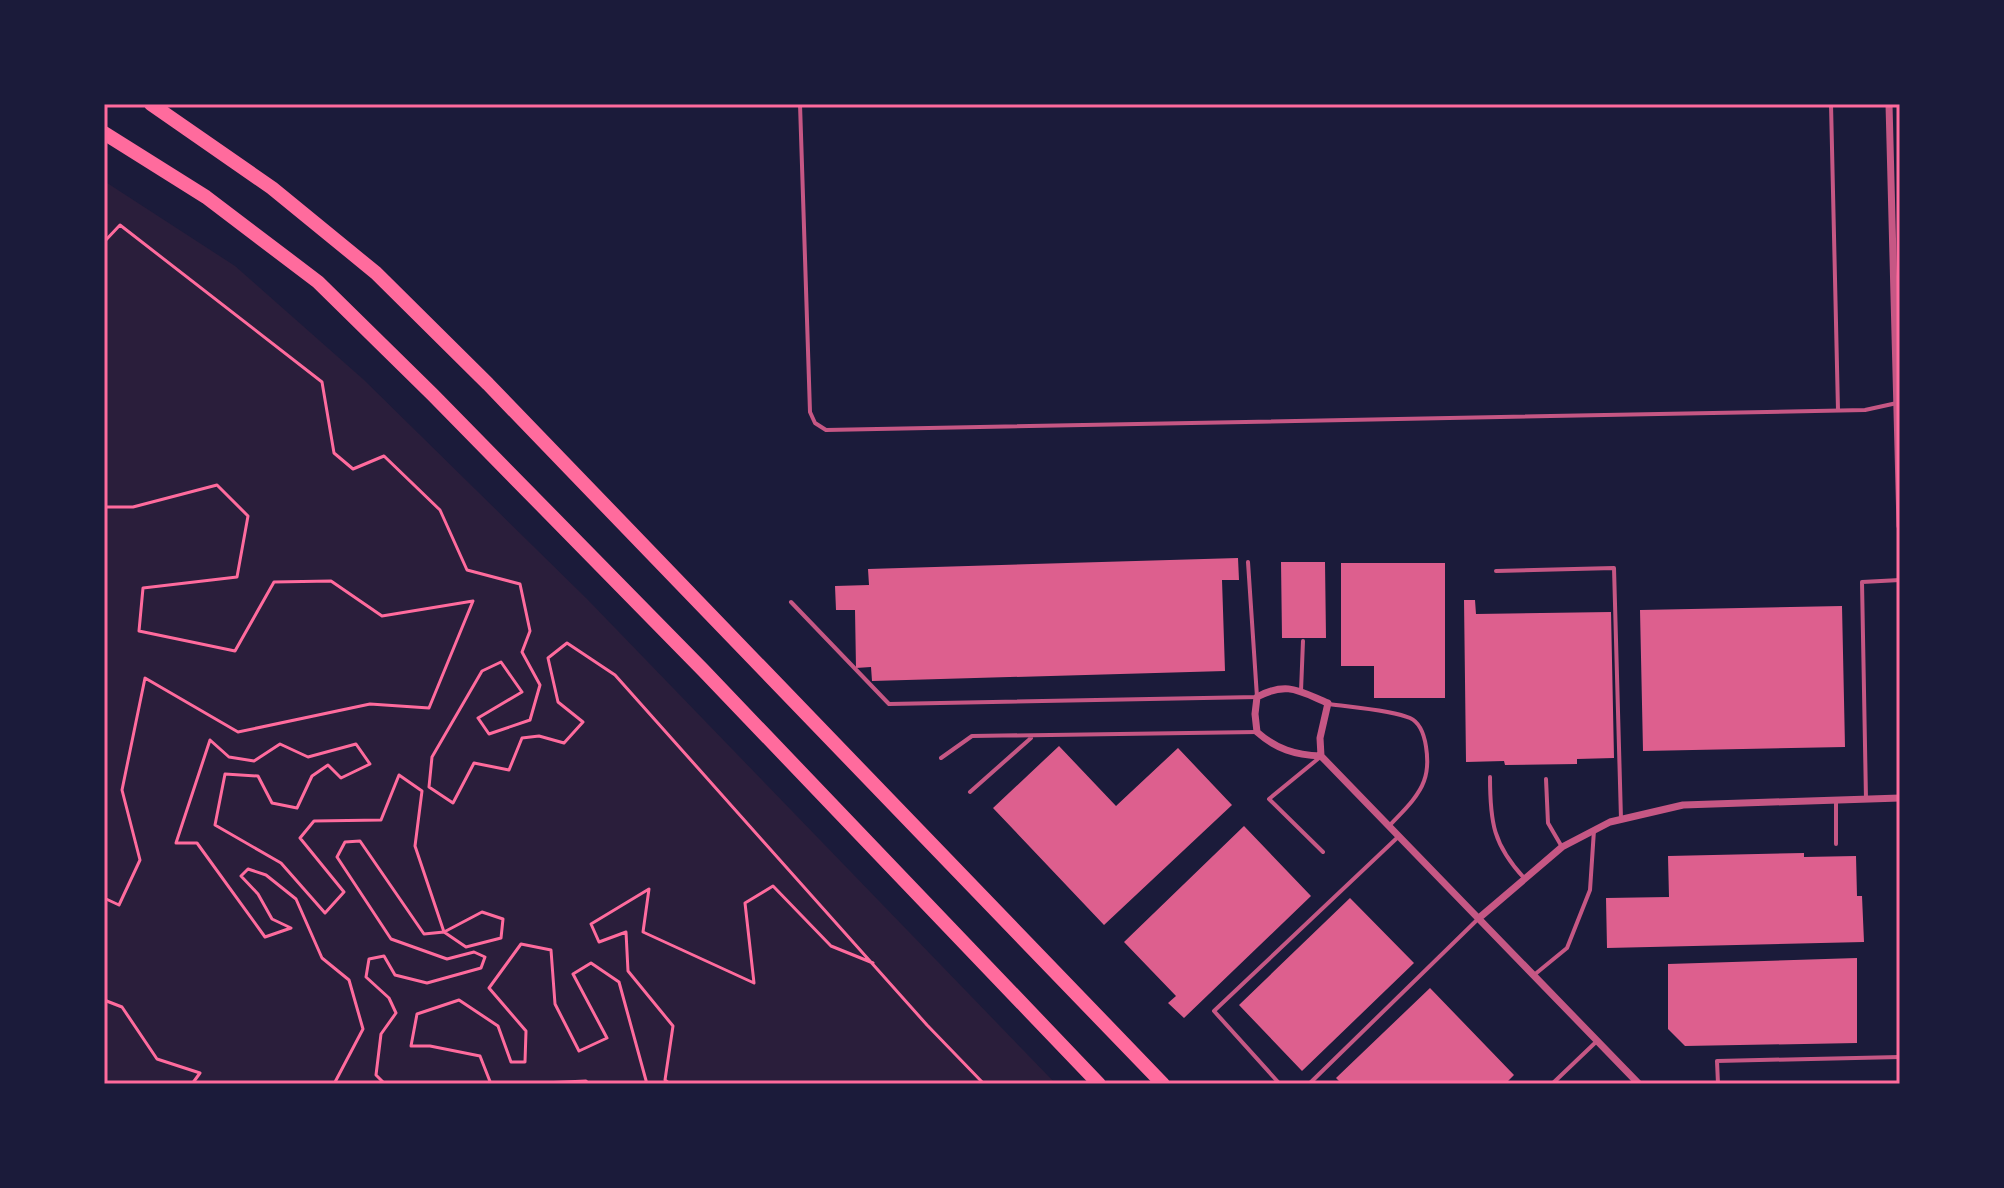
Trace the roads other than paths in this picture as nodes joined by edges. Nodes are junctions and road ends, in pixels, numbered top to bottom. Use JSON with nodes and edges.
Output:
{"nodes":[{"id":1,"x":151,"y":104,"type":"edge"},
{"id":2,"x":800,"y":104,"type":"edge"},
{"id":3,"x":1831,"y":104,"type":"edge"},
{"id":4,"x":1889,"y":104,"type":"edge"},
{"id":5,"x":104,"y":133,"type":"edge"},
{"id":6,"x":1890,"y":134,"type":"junction"},
{"id":7,"x":1900,"y":134,"type":"edge"},
{"id":8,"x":1897,"y":282,"type":"edge"},
{"id":9,"x":1898,"y":403,"type":"edge"},
{"id":10,"x":1838,"y":410,"type":"junction"},
{"id":11,"x":1900,"y":526,"type":"edge"},
{"id":12,"x":1248,"y":562,"type":"dead end"},
{"id":13,"x":1496,"y":571,"type":"dead end"},
{"id":14,"x":1900,"y":580,"type":"edge"},
{"id":15,"x":791,"y":602,"type":"dead end"},
{"id":16,"x":1303,"y":641,"type":"dead end"},
{"id":17,"x":1301,"y":691,"type":"junction"},
{"id":18,"x":1257,"y":697,"type":"junction"},
{"id":19,"x":1328,"y":703,"type":"junction"},
{"id":20,"x":1257,"y":732,"type":"junction"},
{"id":21,"x":1033,"y":736,"type":"junction"},
{"id":22,"x":1321,"y":756,"type":"junction"},
{"id":23,"x":941,"y":758,"type":"dead end"},
{"id":24,"x":1490,"y":777,"type":"dead end"},
{"id":25,"x":1546,"y":779,"type":"dead end"},
{"id":26,"x":970,"y":792,"type":"dead end"},
{"id":27,"x":1900,"y":798,"type":"edge"},
{"id":28,"x":1866,"y":799,"type":"junction"},
{"id":29,"x":1836,"y":800,"type":"junction"},
{"id":30,"x":1621,"y":819,"type":"junction"},
{"id":31,"x":1389,"y":826,"type":"junction"},
{"id":32,"x":1594,"y":830,"type":"junction"},
{"id":33,"x":1398,"y":837,"type":"junction"},
{"id":34,"x":1836,"y":844,"type":"dead end"},
{"id":35,"x":1562,"y":847,"type":"junction"},
{"id":36,"x":1323,"y":852,"type":"dead end"},
{"id":37,"x":1525,"y":879,"type":"junction"},
{"id":38,"x":1479,"y":918,"type":"junction"},
{"id":39,"x":1534,"y":975,"type":"junction"},
{"id":40,"x":1597,"y":1041,"type":"junction"},
{"id":41,"x":1900,"y":1057,"type":"edge"},
{"id":42,"x":1278,"y":1082,"type":"edge"},
{"id":43,"x":1099,"y":1084,"type":"edge"},
{"id":44,"x":1163,"y":1084,"type":"edge"},
{"id":45,"x":1309,"y":1084,"type":"edge"},
{"id":46,"x":1552,"y":1084,"type":"edge"},
{"id":47,"x":1639,"y":1084,"type":"edge"},
{"id":48,"x":1718,"y":1084,"type":"edge"}],
"edges":[{"from":1,"to":44,"type":"highway"},
{"from":2,"to":10,"type":"lane"},
{"from":3,"to":10,"type":"lane"},
{"from":4,"to":6,"type":"street"},
{"from":5,"to":43,"type":"highway"},
{"from":6,"to":7,"type":"lane"},
{"from":6,"to":8,"type":"street"},
{"from":8,"to":9,"type":"street"},
{"from":9,"to":10,"type":"lane"},
{"from":9,"to":11,"type":"street"},
{"from":12,"to":18,"type":"lane"},
{"from":13,"to":30,"type":"lane"},
{"from":14,"to":28,"type":"lane"},
{"from":15,"to":18,"type":"lane"},
{"from":16,"to":17,"type":"lane"},
{"from":17,"to":18,"type":"street"},
{"from":17,"to":19,"type":"street"},
{"from":18,"to":20,"type":"street"},
{"from":19,"to":22,"type":"street"},
{"from":19,"to":31,"type":"lane"},
{"from":20,"to":21,"type":"lane"},
{"from":20,"to":22,"type":"street"},
{"from":21,"to":23,"type":"lane"},
{"from":21,"to":26,"type":"lane"},
{"from":22,"to":31,"type":"street"},
{"from":22,"to":36,"type":"lane"},
{"from":24,"to":37,"type":"lane"},
{"from":25,"to":35,"type":"lane"},
{"from":27,"to":28,"type":"street"},
{"from":28,"to":29,"type":"street"},
{"from":29,"to":30,"type":"street"},
{"from":29,"to":34,"type":"lane"},
{"from":30,"to":32,"type":"street"},
{"from":31,"to":33,"type":"street"},
{"from":32,"to":35,"type":"street"},
{"from":32,"to":39,"type":"lane"},
{"from":33,"to":38,"type":"street"},
{"from":33,"to":42,"type":"lane"},
{"from":35,"to":37,"type":"street"},
{"from":37,"to":38,"type":"street"},
{"from":38,"to":39,"type":"street"},
{"from":38,"to":45,"type":"lane"},
{"from":39,"to":40,"type":"street"},
{"from":40,"to":46,"type":"lane"},
{"from":40,"to":47,"type":"street"},
{"from":41,"to":48,"type":"lane"}]}
